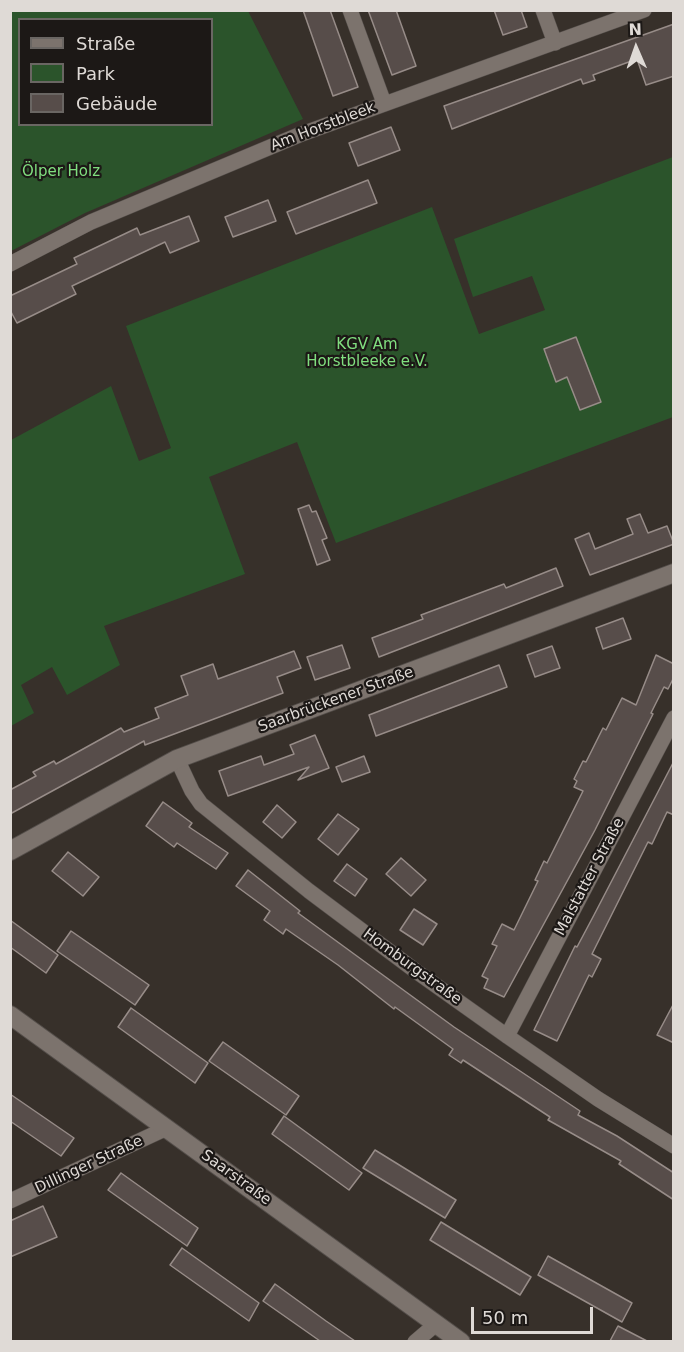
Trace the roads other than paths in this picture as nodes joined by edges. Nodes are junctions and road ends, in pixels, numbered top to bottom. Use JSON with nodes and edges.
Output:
{"nodes":[{"id":1,"x":350,"y":10,"type":"edge"},
{"id":2,"x":543,"y":10,"type":"edge"},
{"id":3,"x":644,"y":10,"type":"edge"},
{"id":4,"x":555,"y":43,"type":"junction"},
{"id":5,"x":384,"y":103,"type":"junction"},
{"id":6,"x":10,"y":264,"type":"edge"},
{"id":7,"x":674,"y":573,"type":"edge"},
{"id":8,"x":674,"y":718,"type":"edge"},
{"id":9,"x":177,"y":759,"type":"junction"},
{"id":10,"x":10,"y":850,"type":"edge"},
{"id":11,"x":10,"y":1015,"type":"edge"},
{"id":12,"x":507,"y":1036,"type":"junction"},
{"id":13,"x":167,"y":1128,"type":"junction"},
{"id":14,"x":674,"y":1146,"type":"edge"},
{"id":15,"x":10,"y":1201,"type":"edge"},
{"id":16,"x":436,"y":1324,"type":"junction"},
{"id":17,"x":415,"y":1341,"type":"edge"},
{"id":18,"x":461,"y":1341,"type":"edge"}],
"edges":[{"from":1,"to":5,"type":"street"},
{"from":2,"to":4,"type":"street"},
{"from":3,"to":4,"type":"street","name":"Am Horstbleek"},
{"from":4,"to":5,"type":"street","name":"Am Horstbleek"},
{"from":5,"to":6,"type":"street","name":"Am Horstbleek"},
{"from":7,"to":9,"type":"street","name":"Saarbrückener Straße"},
{"from":8,"to":12,"type":"street","name":"Malstatter Straße"},
{"from":9,"to":10,"type":"street","name":"Saarbrückener Straße"},
{"from":9,"to":12,"type":"street","name":"Homburgstraße"},
{"from":11,"to":13,"type":"street","name":"Saarstraße"},
{"from":12,"to":14,"type":"street","name":"Homburgstraße"},
{"from":13,"to":15,"type":"street","name":"Dillinger Straße"},
{"from":13,"to":16,"type":"street","name":"Saarstraße"},
{"from":16,"to":17,"type":"street"},
{"from":16,"to":18,"type":"street","name":"Saarstraße"}]}
